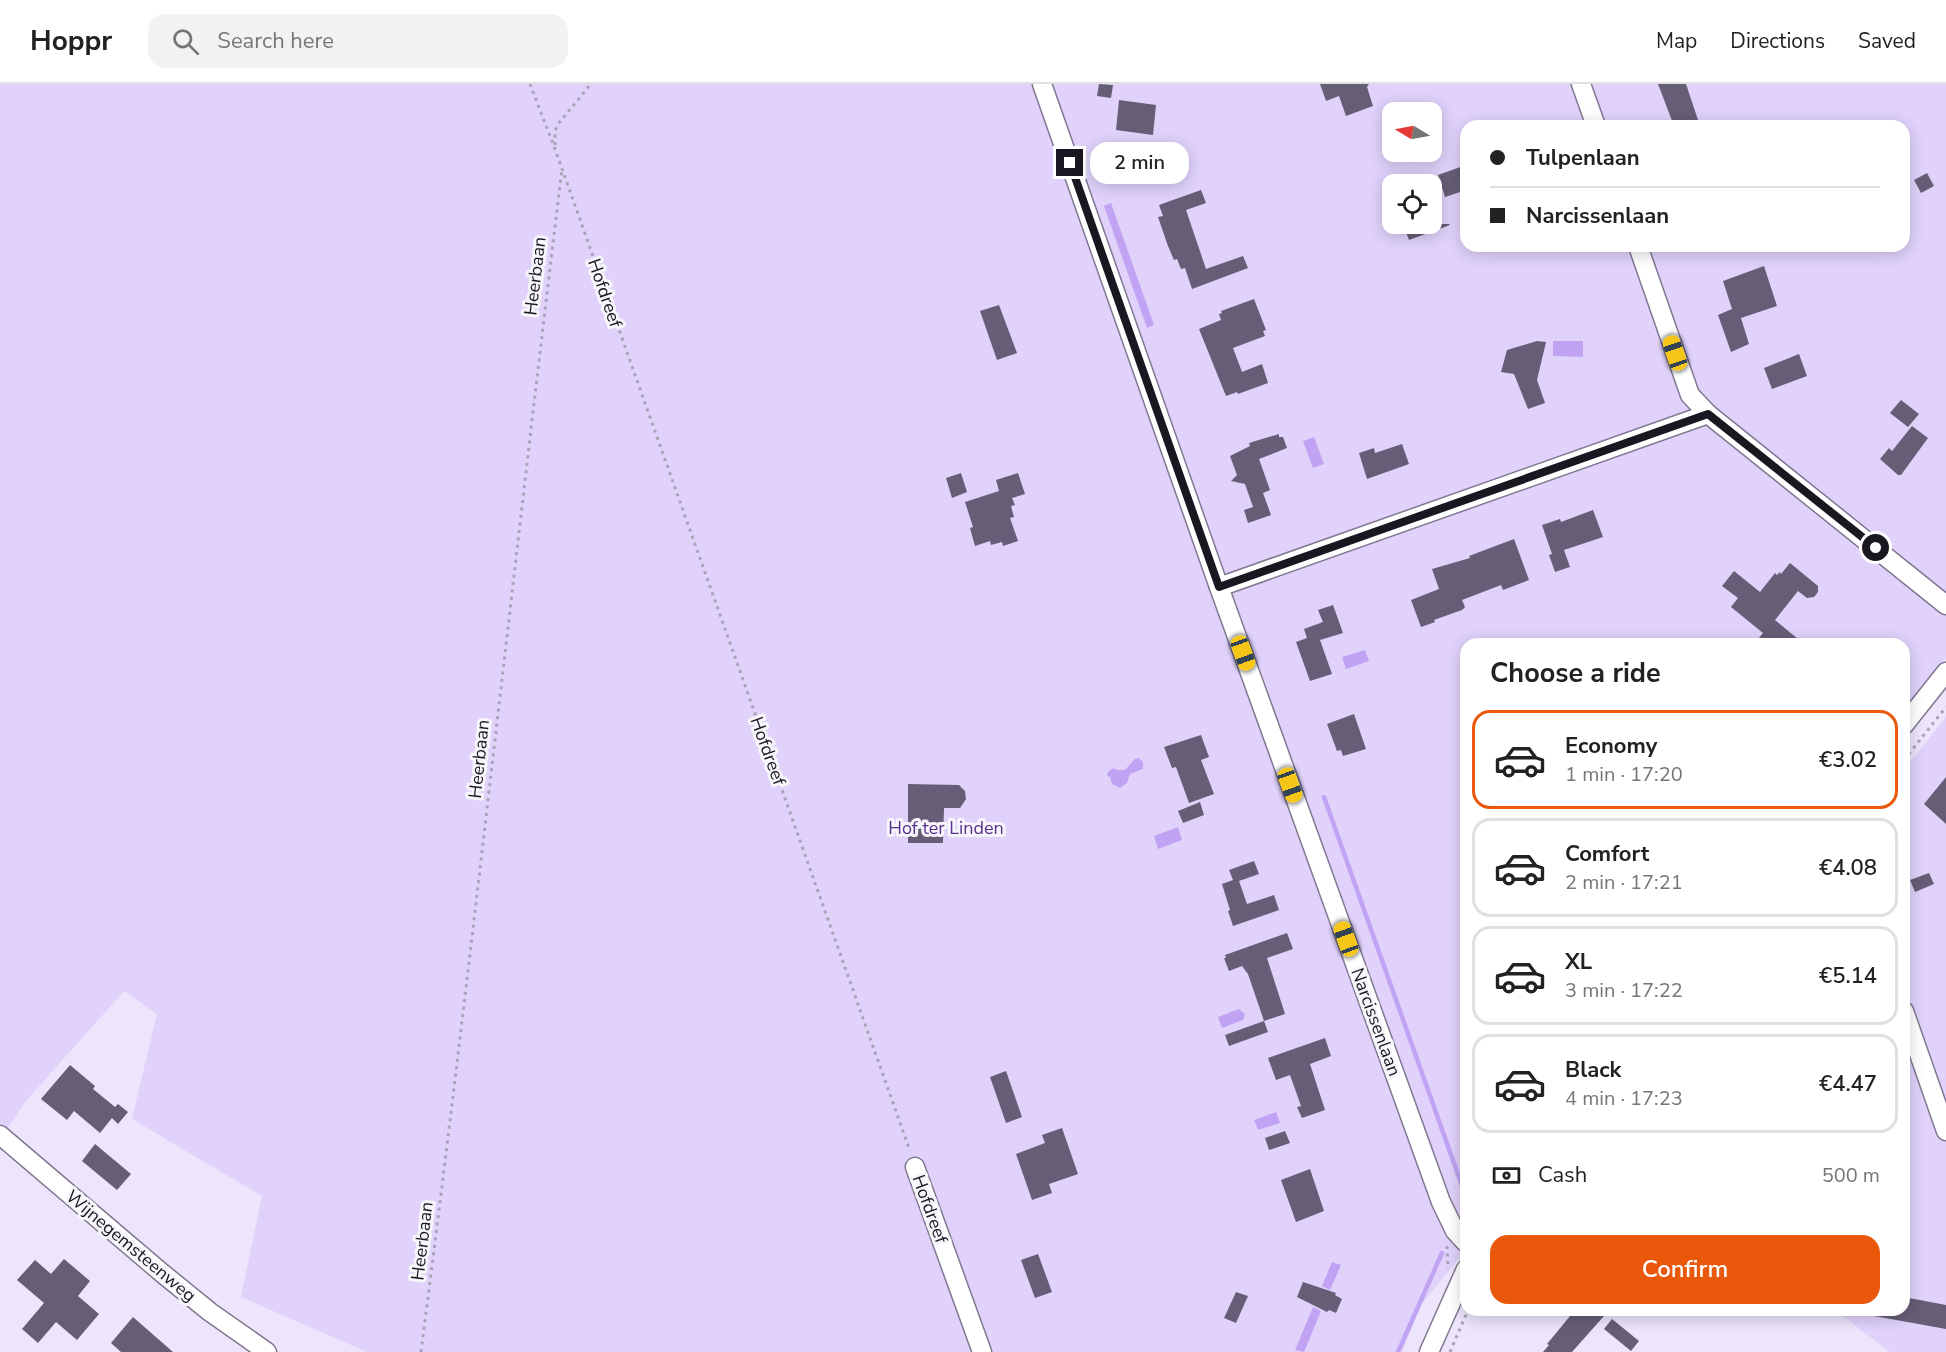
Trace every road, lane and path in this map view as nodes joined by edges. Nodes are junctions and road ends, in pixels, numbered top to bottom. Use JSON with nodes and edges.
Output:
{"nodes":[{"id":1,"x":530,"y":84,"type":"edge"},
{"id":2,"x":591,"y":84,"type":"edge"},
{"id":3,"x":1042,"y":84,"type":"edge"},
{"id":4,"x":1581,"y":84,"type":"edge"},
{"id":5,"x":1594,"y":120,"type":"edge"},
{"id":6,"x":555,"y":149,"type":"junction"},
{"id":7,"x":562,"y":169,"type":"junction"},
{"id":8,"x":1640,"y":252,"type":"edge"},
{"id":9,"x":1708,"y":414,"type":"junction"},
{"id":10,"x":1219,"y":587,"type":"junction"},
{"id":11,"x":1946,"y":605,"type":"edge"},
{"id":12,"x":1946,"y":672,"type":"edge"},
{"id":13,"x":1946,"y":707,"type":"edge"},
{"id":14,"x":1910,"y":717,"type":"edge"},
{"id":15,"x":1910,"y":752,"type":"edge"},
{"id":16,"x":1910,"y":1028,"type":"edge"},
{"id":17,"x":1946,"y":1131,"type":"edge"},
{"id":18,"x":0,"y":1134,"type":"edge"},
{"id":19,"x":915,"y":1167,"type":"joint"},
{"id":20,"x":1447,"y":1216,"type":"junction"},
{"id":21,"x":1460,"y":1236,"type":"edge"},
{"id":22,"x":1460,"y":1275,"type":"edge"},
{"id":23,"x":1460,"y":1281,"type":"edge"},
{"id":24,"x":1465,"y":1316,"type":"edge"},
{"id":25,"x":267,"y":1352,"type":"edge"},
{"id":26,"x":421,"y":1352,"type":"edge"},
{"id":27,"x":982,"y":1352,"type":"edge"},
{"id":28,"x":1429,"y":1352,"type":"edge"},
{"id":29,"x":1450,"y":1352,"type":"edge"}],
"edges":[{"from":1,"to":6,"type":"path","name":"Hofdreef"},
{"from":2,"to":6,"type":"path"},
{"from":3,"to":10,"type":"street","name":"Narcissenlaan"},
{"from":4,"to":5,"type":"street"},
{"from":6,"to":7,"type":"path","name":"Hofdreef"},
{"from":7,"to":19,"type":"path","name":"Hofdreef"},
{"from":7,"to":26,"type":"path","name":"Heerbaan"},
{"from":8,"to":9,"type":"street"},
{"from":9,"to":10,"type":"street"},
{"from":9,"to":11,"type":"street"},
{"from":10,"to":20,"type":"street","name":"Narcissenlaan"},
{"from":12,"to":14,"type":"street"},
{"from":13,"to":15,"type":"path"},
{"from":16,"to":17,"type":"street"},
{"from":18,"to":25,"type":"street","name":"Wijnegemsteenweg"},
{"from":19,"to":27,"type":"street","name":"Hofdreef"},
{"from":20,"to":21,"type":"street","name":"Narcissenlaan"},
{"from":20,"to":22,"type":"path"},
{"from":23,"to":28,"type":"street"},
{"from":24,"to":29,"type":"path"}]}
